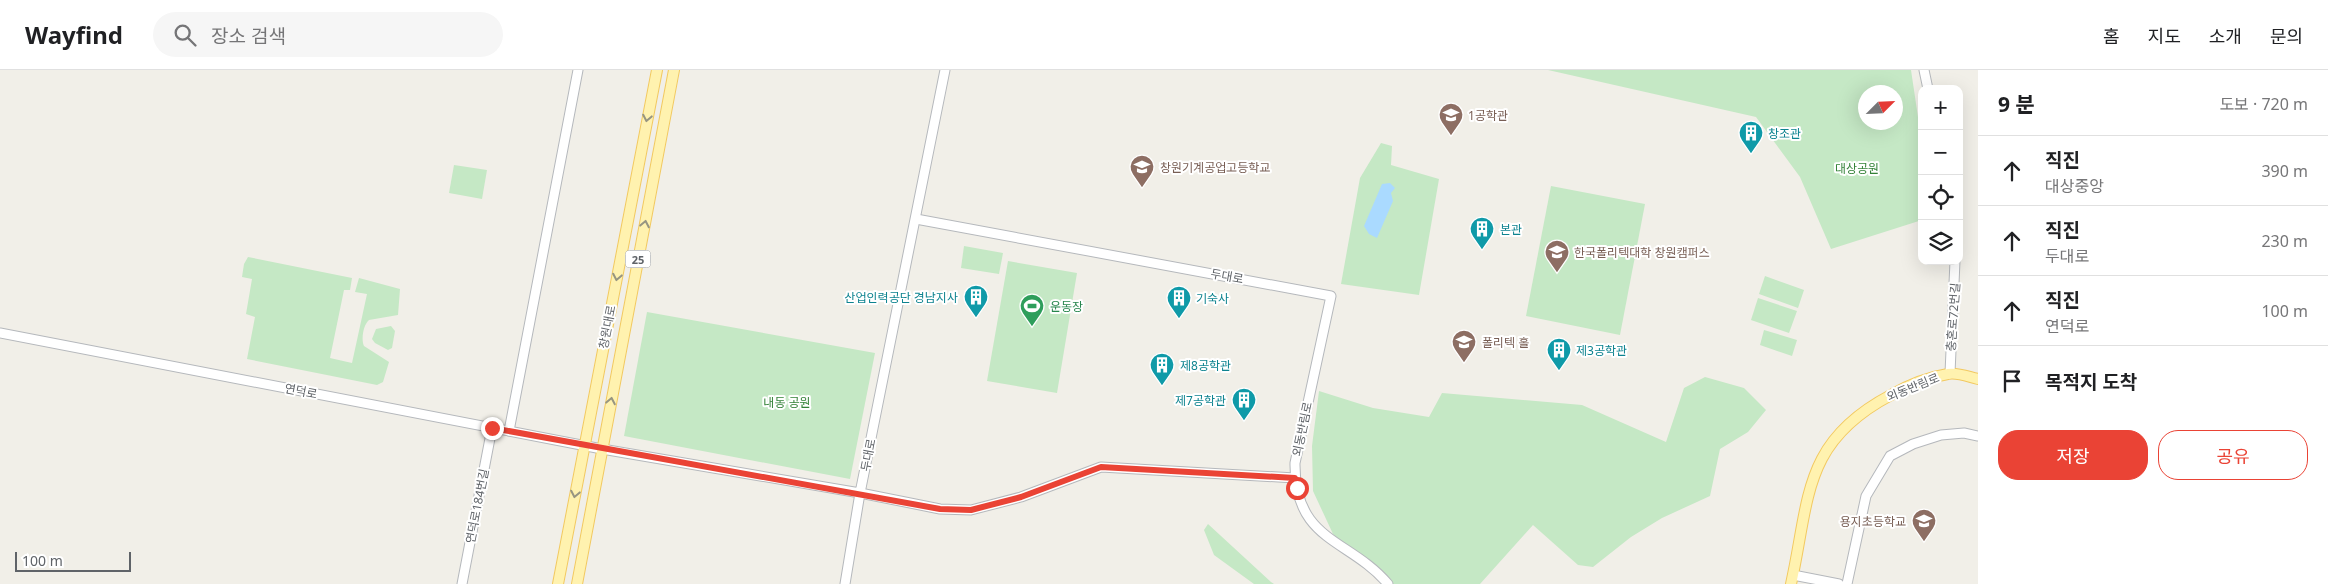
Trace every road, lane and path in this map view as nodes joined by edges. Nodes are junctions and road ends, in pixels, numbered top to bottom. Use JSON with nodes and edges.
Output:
{"nodes":[{"id":1,"x":578,"y":70,"type":"edge"},
{"id":2,"x":657,"y":70,"type":"edge"},
{"id":3,"x":674,"y":70,"type":"edge"},
{"id":4,"x":945,"y":70,"type":"edge"},
{"id":5,"x":1924,"y":70,"type":"edge"},
{"id":6,"x":1927,"y":85,"type":"edge"},
{"id":7,"x":916,"y":219,"type":"junction"},
{"id":8,"x":1955,"y":265,"type":"edge"},
{"id":9,"x":1331,"y":296,"type":"joint"},
{"id":10,"x":0,"y":334,"type":"edge"},
{"id":11,"x":1950,"y":373,"type":"junction"},
{"id":12,"x":1978,"y":379,"type":"edge"},
{"id":13,"x":492,"y":428,"type":"junction"},
{"id":14,"x":509,"y":431,"type":"junction"},
{"id":15,"x":1978,"y":436,"type":"edge"},
{"id":16,"x":584,"y":446,"type":"junction"},
{"id":17,"x":602,"y":449,"type":"junction"},
{"id":18,"x":1295,"y":478,"type":"junction"},
{"id":19,"x":860,"y":494,"type":"junction"},
{"id":20,"x":1792,"y":579,"type":"edge"},
{"id":21,"x":462,"y":584,"type":"edge"},
{"id":22,"x":558,"y":584,"type":"edge"},
{"id":23,"x":577,"y":584,"type":"edge"},
{"id":24,"x":845,"y":584,"type":"edge"},
{"id":25,"x":1388,"y":584,"type":"edge"},
{"id":26,"x":1839,"y":584,"type":"edge"},
{"id":27,"x":1847,"y":584,"type":"edge"}],
"edges":[{"from":1,"to":14,"type":"street"},
{"from":2,"to":16,"type":"main road","name":"창원대로","number":"25","one_way":true},
{"from":17,"to":3,"type":"main road","name":"창원대로","number":"25","one_way":true},
{"from":4,"to":7,"type":"street","name":"두대로"},
{"from":5,"to":6,"type":"street"},
{"from":7,"to":9,"type":"street","name":"두대로"},
{"from":7,"to":19,"type":"street","name":"두대로"},
{"from":8,"to":11,"type":"street","name":"충혼로72번길"},
{"from":9,"to":18,"type":"street","name":"외동반림로"},
{"from":10,"to":13,"type":"street","name":"연덕로"},
{"from":11,"to":12,"type":"main road","name":"외동반림로"},
{"from":11,"to":20,"type":"main road","name":"외동반림로"},
{"from":13,"to":14,"type":"street","name":"연덕로"},
{"from":13,"to":21,"type":"street","name":"연덕로184번길"},
{"from":14,"to":16,"type":"street","name":"연덕로"},
{"from":15,"to":27,"type":"street"},
{"from":16,"to":17,"type":"street","name":"연덕로"},
{"from":16,"to":22,"type":"main road","name":"창원대로","number":"25","one_way":true},
{"from":17,"to":19,"type":"street"},
{"from":17,"to":23,"type":"main road","name":"창원대로","number":"25"},
{"from":18,"to":19,"type":"street"},
{"from":18,"to":25,"type":"street","name":"외동반림로"},
{"from":19,"to":24,"type":"street","name":"두대로"},
{"from":20,"to":26,"type":"street"}]}
